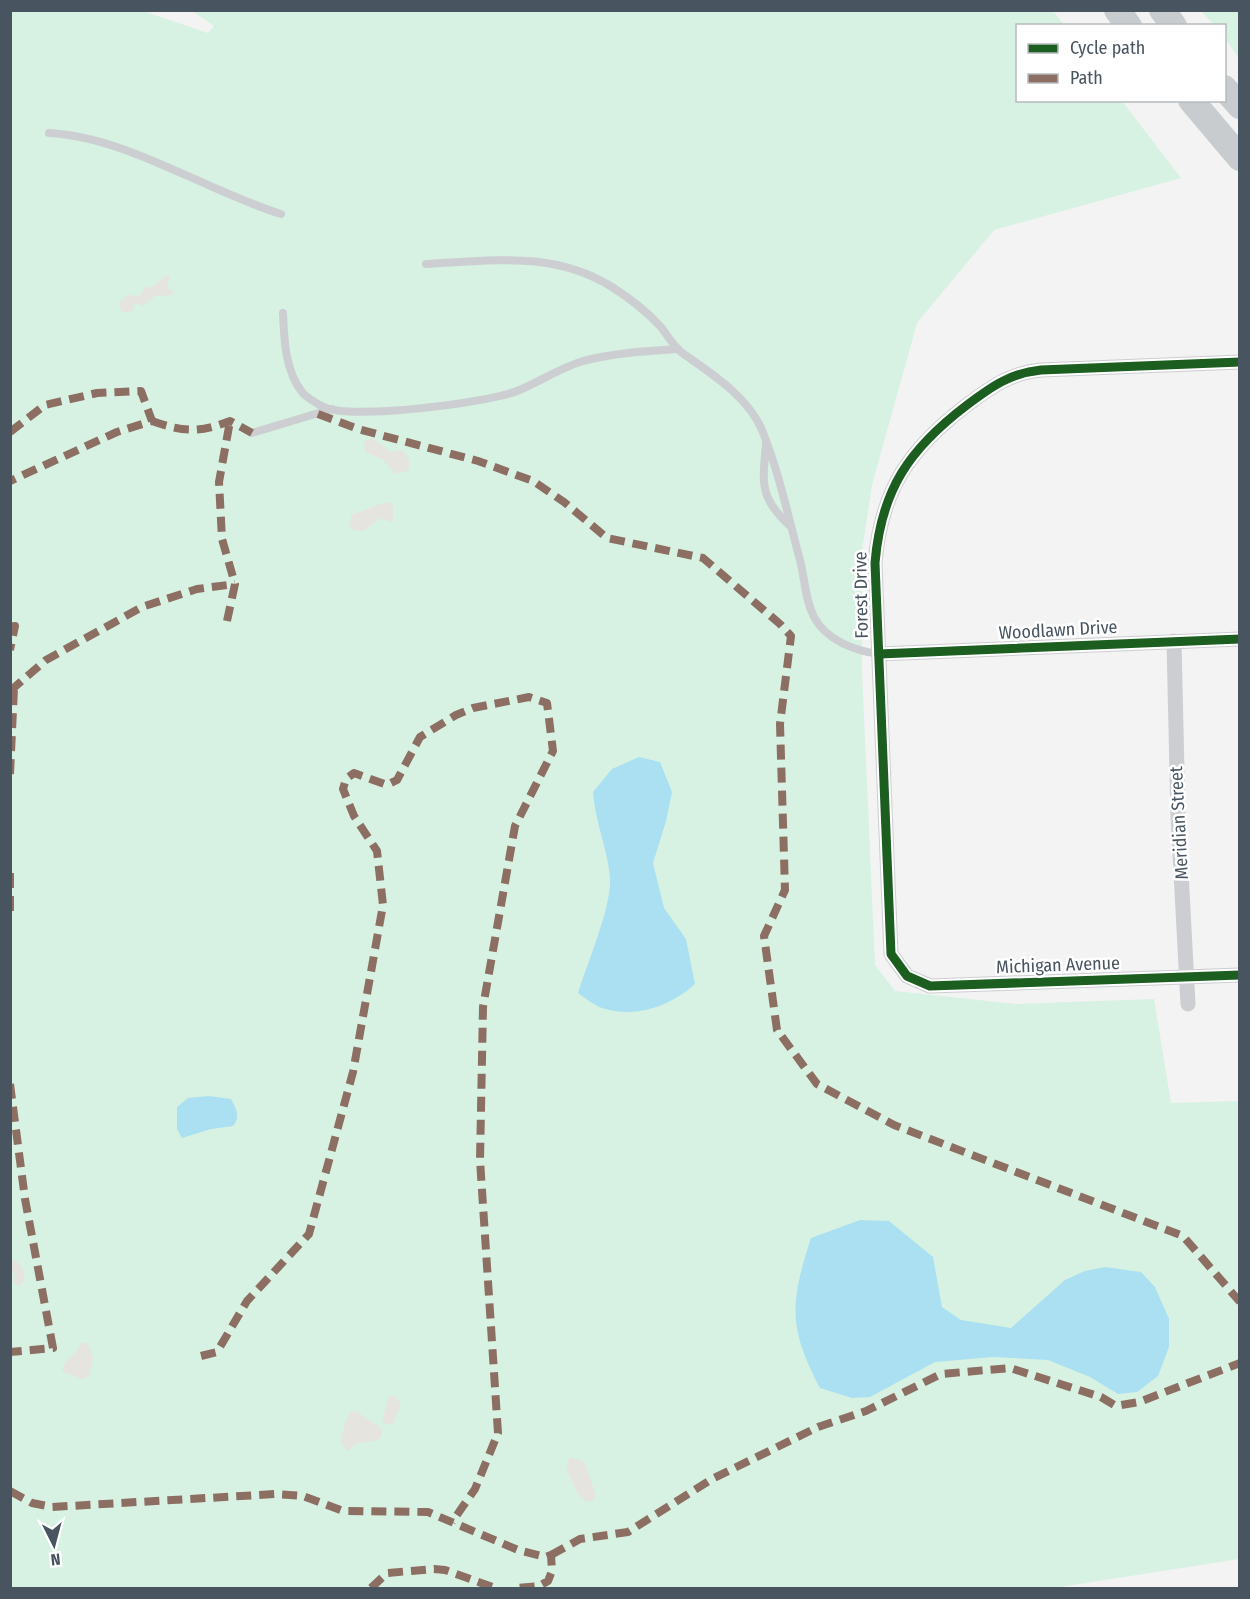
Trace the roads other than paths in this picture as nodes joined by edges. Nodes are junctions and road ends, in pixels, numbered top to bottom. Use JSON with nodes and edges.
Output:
{"nodes":[{"id":1,"x":1117,"y":10,"type":"edge"},
{"id":2,"x":1162,"y":10,"type":"edge"},
{"id":3,"x":1128,"y":24,"type":"edge"},
{"id":4,"x":1172,"y":24,"type":"edge"},
{"id":5,"x":1226,"y":90,"type":"edge"},
{"id":6,"x":1193,"y":102,"type":"edge"},
{"id":7,"x":1239,"y":106,"type":"edge"},
{"id":8,"x":49,"y":133,"type":"dead end"},
{"id":9,"x":1239,"y":158,"type":"edge"},
{"id":10,"x":281,"y":213,"type":"dead end"},
{"id":11,"x":426,"y":264,"type":"dead end"},
{"id":12,"x":283,"y":313,"type":"dead end"},
{"id":13,"x":678,"y":349,"type":"junction"},
{"id":14,"x":1239,"y":362,"type":"edge"},
{"id":15,"x":333,"y":409,"type":"junction"},
{"id":16,"x":252,"y":433,"type":"dead end"},
{"id":17,"x":766,"y":442,"type":"junction"},
{"id":18,"x":789,"y":525,"type":"junction"},
{"id":19,"x":1239,"y":639,"type":"edge"},
{"id":20,"x":1174,"y":641,"type":"junction"},
{"id":21,"x":879,"y":654,"type":"junction"},
{"id":22,"x":891,"y":954,"type":"joint"},
{"id":23,"x":1239,"y":975,"type":"edge"},
{"id":24,"x":1188,"y":977,"type":"junction"},
{"id":25,"x":1188,"y":1004,"type":"dead end"}],
"edges":[{"from":1,"to":3,"type":"main road"},
{"from":2,"to":4,"type":"main road"},
{"from":5,"to":7,"type":"main road"},
{"from":6,"to":9,"type":"main road"},
{"from":8,"to":10,"type":"lane"},
{"from":11,"to":13,"type":"lane"},
{"from":12,"to":15,"type":"lane"},
{"from":13,"to":15,"type":"lane"},
{"from":13,"to":17,"type":"lane"},
{"from":14,"to":21,"type":"street","name":"Forest Drive"},
{"from":15,"to":16,"type":"lane"},
{"from":17,"to":18,"type":"lane"},
{"from":17,"to":18,"type":"lane"},
{"from":18,"to":21,"type":"lane"},
{"from":19,"to":20,"type":"street","name":"Woodlawn Drive"},
{"from":20,"to":21,"type":"street","name":"Woodlawn Drive"},
{"from":20,"to":24,"type":"street","name":"Meridian Street"},
{"from":21,"to":22,"type":"street","name":"Forest Drive"},
{"from":22,"to":24,"type":"street","name":"Michigan Avenue"},
{"from":23,"to":24,"type":"street","name":"Michigan Avenue"},
{"from":24,"to":25,"type":"street","name":"Meridian Street"}]}
